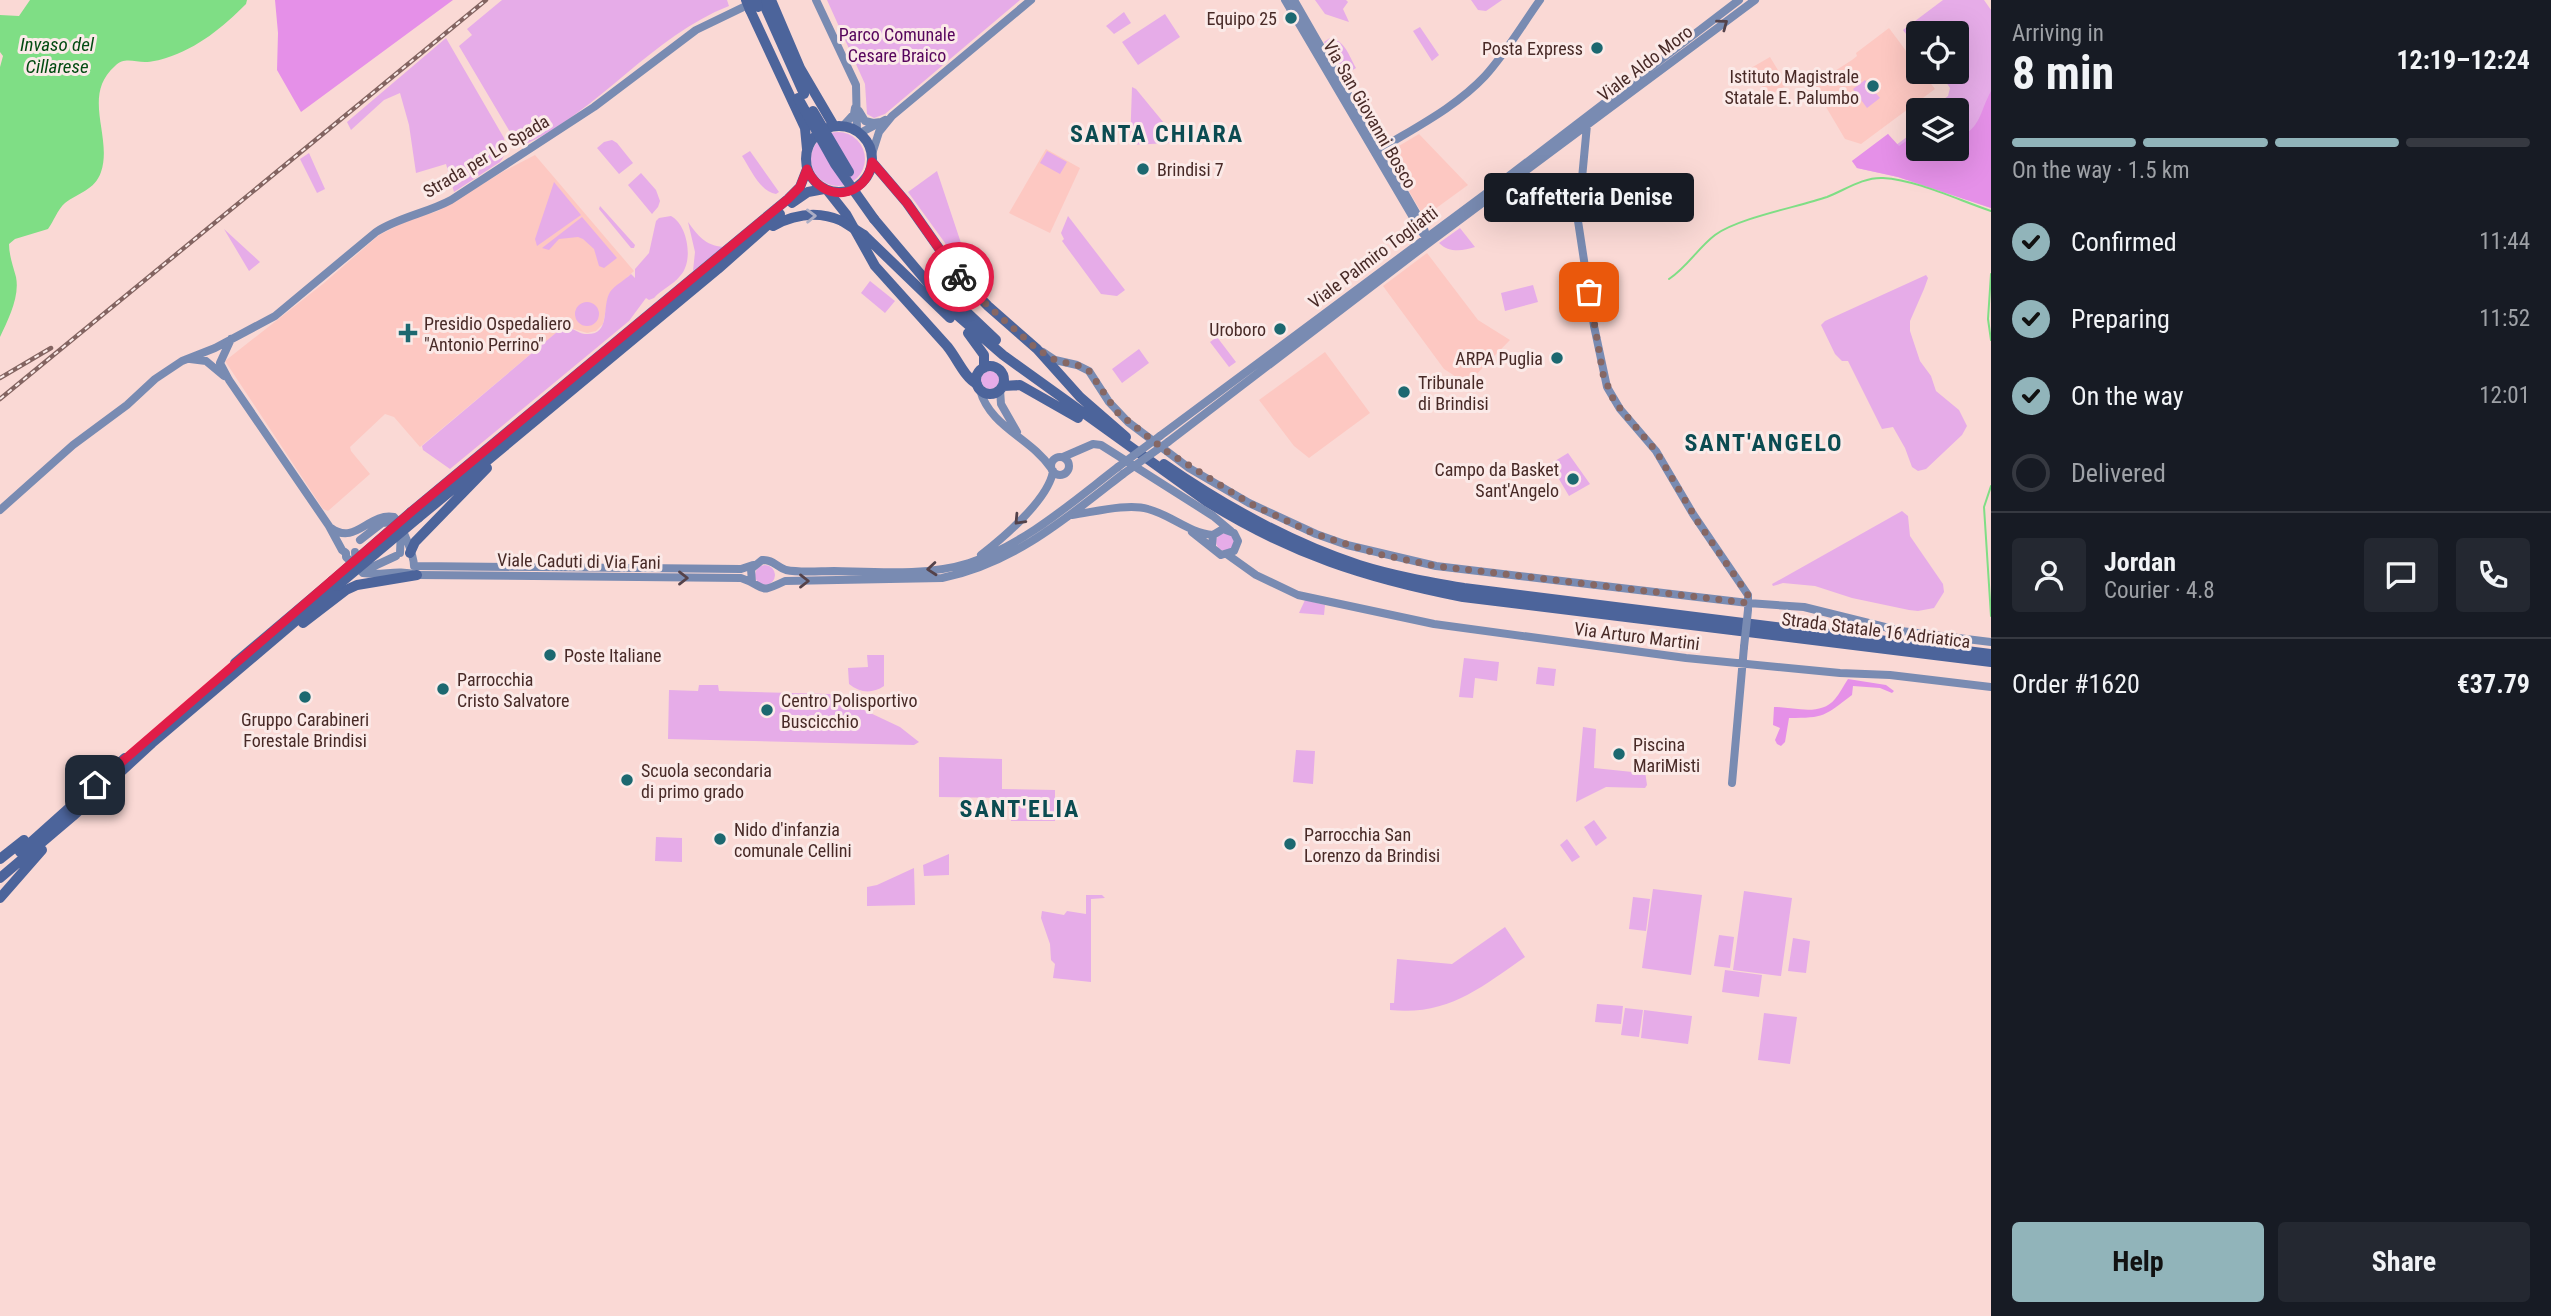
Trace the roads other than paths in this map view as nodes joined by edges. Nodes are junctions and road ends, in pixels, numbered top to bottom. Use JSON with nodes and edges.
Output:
{"nodes":[{"id":1,"x":816,"y":0,"type":"edge"},
{"id":2,"x":1031,"y":0,"type":"edge"},
{"id":3,"x":1285,"y":0,"type":"edge"},
{"id":4,"x":1294,"y":0,"type":"edge"},
{"id":5,"x":1540,"y":0,"type":"edge"},
{"id":6,"x":1739,"y":0,"type":"edge"},
{"id":7,"x":1755,"y":0,"type":"edge"},
{"id":8,"x":760,"y":3,"type":"edge"},
{"id":9,"x":1604,"y":101,"type":"joint"},
{"id":10,"x":858,"y":103,"type":"junction"},
{"id":11,"x":892,"y":116,"type":"junction"},
{"id":12,"x":881,"y":122,"type":"junction"},
{"id":13,"x":1587,"y":125,"type":"junction"},
{"id":14,"x":839,"y":126,"type":"junction"},
{"id":15,"x":858,"y":132,"type":"junction"},
{"id":16,"x":807,"y":149,"type":"junction"},
{"id":17,"x":1377,"y":150,"type":"junction"},
{"id":18,"x":872,"y":158,"type":"junction"},
{"id":19,"x":807,"y":169,"type":"junction"},
{"id":20,"x":825,"y":190,"type":"junction"},
{"id":21,"x":849,"y":191,"type":"junction"},
{"id":22,"x":877,"y":217,"type":"junction"},
{"id":23,"x":844,"y":218,"type":"junction"},
{"id":24,"x":1428,"y":240,"type":"junction"},
{"id":25,"x":892,"y":242,"type":"junction"},
{"id":26,"x":740,"y":250,"type":"junction"},
{"id":27,"x":947,"y":315,"type":"junction"},
{"id":28,"x":968,"y":334,"type":"junction"},
{"id":29,"x":231,"y":339,"type":"junction"},
{"id":30,"x":211,"y":349,"type":"junction"},
{"id":31,"x":1037,"y":349,"type":"junction"},
{"id":32,"x":189,"y":359,"type":"junction"},
{"id":33,"x":958,"y":360,"type":"junction"},
{"id":34,"x":216,"y":361,"type":"junction"},
{"id":35,"x":1077,"y":365,"type":"junction"},
{"id":36,"x":983,"y":369,"type":"junction"},
{"id":37,"x":1064,"y":380,"type":"junction"},
{"id":38,"x":979,"y":387,"type":"junction"},
{"id":39,"x":1001,"y":388,"type":"junction"},
{"id":40,"x":1078,"y":418,"type":"junction"},
{"id":41,"x":526,"y":427,"type":"junction"},
{"id":42,"x":1020,"y":437,"type":"junction"},
{"id":43,"x":1124,"y":439,"type":"junction"},
{"id":44,"x":1080,"y":451,"type":"junction"},
{"id":45,"x":1038,"y":453,"type":"junction"},
{"id":46,"x":1059,"y":457,"type":"junction"},
{"id":47,"x":1069,"y":468,"type":"junction"},
{"id":48,"x":1052,"y":470,"type":"junction"},
{"id":49,"x":1121,"y":471,"type":"junction"},
{"id":50,"x":1100,"y":492,"type":"junction"},
{"id":51,"x":1127,"y":508,"type":"junction"},
{"id":52,"x":0,"y":510,"type":"edge"},
{"id":53,"x":415,"y":515,"type":"junction"},
{"id":54,"x":1069,"y":515,"type":"junction"},
{"id":55,"x":1213,"y":516,"type":"junction"},
{"id":56,"x":329,"y":526,"type":"junction"},
{"id":57,"x":1189,"y":529,"type":"junction"},
{"id":58,"x":1231,"y":531,"type":"junction"},
{"id":59,"x":1215,"y":534,"type":"junction"},
{"id":60,"x":344,"y":535,"type":"junction"},
{"id":61,"x":357,"y":537,"type":"junction"},
{"id":62,"x":340,"y":545,"type":"junction"},
{"id":63,"x":1212,"y":545,"type":"junction"},
{"id":64,"x":1237,"y":545,"type":"junction"},
{"id":65,"x":351,"y":552,"type":"junction"},
{"id":66,"x":402,"y":554,"type":"junction"},
{"id":67,"x":1228,"y":555,"type":"junction"},
{"id":68,"x":974,"y":561,"type":"junction"},
{"id":69,"x":753,"y":565,"type":"junction"},
{"id":70,"x":779,"y":566,"type":"junction"},
{"id":71,"x":1248,"y":570,"type":"junction"},
{"id":72,"x":406,"y":572,"type":"junction"},
{"id":73,"x":752,"y":582,"type":"junction"},
{"id":74,"x":335,"y":583,"type":"junction"},
{"id":75,"x":777,"y":585,"type":"junction"},
{"id":76,"x":1748,"y":606,"type":"junction"},
{"id":77,"x":266,"y":647,"type":"junction"},
{"id":78,"x":1987,"y":652,"type":"edge"},
{"id":79,"x":1742,"y":664,"type":"junction"},
{"id":80,"x":1991,"y":687,"type":"edge"},
{"id":81,"x":1732,"y":783,"type":"dead end"},
{"id":82,"x":82,"y":796,"type":"junction"},
{"id":83,"x":73,"y":816,"type":"junction"},
{"id":84,"x":0,"y":859,"type":"edge"},
{"id":85,"x":0,"y":869,"type":"edge"},
{"id":86,"x":0,"y":878,"type":"edge"},
{"id":87,"x":0,"y":898,"type":"edge"}],
"edges":[{"from":1,"to":10,"type":"street"},
{"from":2,"to":11,"type":"street"},
{"from":3,"to":17,"type":"street","name":"Via San Giovanni Bosco"},
{"from":4,"to":17,"type":"street","name":"Via San Giovanni Bosco"},
{"from":5,"to":17,"type":"street"},
{"from":6,"to":9,"type":"street","name":"Viale Aldo Moro"},
{"from":13,"to":7,"type":"street","name":"Viale Aldo Moro","one_way":true},
{"from":8,"to":14,"type":"highway"},
{"from":8,"to":16,"type":"highway"},
{"from":8,"to":22,"type":"highway","name":"Strada Statale 16 Adriatica","bridge":true},
{"from":8,"to":29,"type":"street","name":"Strada per Lo Spada"},
{"from":9,"to":24,"type":"street","name":"Viale Palmiro Togliatti"},
{"from":10,"to":12,"type":"street"},
{"from":10,"to":14,"type":"street"},
{"from":10,"to":15,"type":"street"},
{"from":11,"to":12,"type":"street"},
{"from":11,"to":18,"type":"street"},
{"from":12,"to":15,"type":"street"},
{"from":13,"to":24,"type":"street","name":"Viale Palmiro Togliatti"},
{"from":13,"to":76,"type":"street"},
{"from":14,"to":15,"type":"highway"},
{"from":14,"to":16,"type":"highway"},
{"from":15,"to":18,"type":"highway"},
{"from":16,"to":19,"type":"highway"},
{"from":17,"to":24,"type":"street","name":"Via San Giovanni Bosco"},
{"from":18,"to":21,"type":"highway"},
{"from":18,"to":31,"type":"highway"},
{"from":19,"to":20,"type":"highway"},
{"from":19,"to":53,"type":"highway"},
{"from":20,"to":21,"type":"highway"},
{"from":20,"to":23,"type":"highway"},
{"from":20,"to":26,"type":"highway"},
{"from":21,"to":23,"type":"highway"},
{"from":22,"to":25,"type":"highway","name":"Strada Statale 16 Adriatica"},
{"from":22,"to":43,"type":"highway","name":"Strada Statale 16 Adriatica"},
{"from":26,"to":23,"type":"highway","one_way":true},
{"from":23,"to":27,"type":"highway","bridge":true},
{"from":23,"to":33,"type":"highway"},
{"from":24,"to":49,"type":"street","name":"Viale Palmiro Togliatti","bridge":true},
{"from":24,"to":49,"type":"street","name":"Viale Palmiro Togliatti","bridge":true},
{"from":25,"to":27,"type":"highway"},
{"from":25,"to":43,"type":"highway","name":"Strada Statale 16 Adriatica"},
{"from":26,"to":41,"type":"highway"},
{"from":27,"to":28,"type":"highway"},
{"from":28,"to":36,"type":"highway"},
{"from":28,"to":40,"type":"highway"},
{"from":29,"to":30,"type":"street","name":"Strada per Lo Spada"},
{"from":29,"to":34,"type":"street"},
{"from":30,"to":32,"type":"street","name":"Strada per Lo Spada"},
{"from":30,"to":34,"type":"street"},
{"from":30,"to":34,"type":"street"},
{"from":31,"to":35,"type":"street"},
{"from":31,"to":37,"type":"highway"},
{"from":32,"to":34,"type":"street"},
{"from":32,"to":52,"type":"street","name":"Strada per Lo Spada"},
{"from":33,"to":36,"type":"highway"},
{"from":33,"to":38,"type":"highway"},
{"from":34,"to":56,"type":"street"},
{"from":35,"to":37,"type":"street"},
{"from":35,"to":76,"type":"street"},
{"from":36,"to":38,"type":"highway"},
{"from":36,"to":39,"type":"highway"},
{"from":37,"to":43,"type":"highway"},
{"from":38,"to":39,"type":"highway"},
{"from":38,"to":42,"type":"street"},
{"from":39,"to":40,"type":"highway"},
{"from":39,"to":42,"type":"street"},
{"from":40,"to":43,"type":"highway"},
{"from":41,"to":53,"type":"highway"},
{"from":41,"to":66,"type":"highway"},
{"from":42,"to":45,"type":"street"},
{"from":43,"to":78,"type":"highway","name":"Strada Statale 16 Adriatica"},
{"from":44,"to":46,"type":"street"},
{"from":44,"to":47,"type":"street"},
{"from":44,"to":55,"type":"street"},
{"from":45,"to":46,"type":"street"},
{"from":45,"to":48,"type":"street"},
{"from":46,"to":47,"type":"street"},
{"from":46,"to":48,"type":"street"},
{"from":47,"to":48,"type":"street"},
{"from":48,"to":68,"type":"street","one_way":true},
{"from":49,"to":50,"type":"street","name":"Viale Caduti di Via Fani"},
{"from":49,"to":68,"type":"street","name":"Viale Caduti di Via Fani"},
{"from":50,"to":51,"type":"street"},
{"from":50,"to":54,"type":"street","name":"Viale Caduti di Via Fani"},
{"from":51,"to":54,"type":"street"},
{"from":51,"to":57,"type":"street"},
{"from":53,"to":74,"type":"highway","bridge":true},
{"from":75,"to":54,"type":"street","name":"Viale Caduti di Via Fani","one_way":true},
{"from":55,"to":58,"type":"street"},
{"from":55,"to":59,"type":"street"},
{"from":56,"to":60,"type":"street"},
{"from":56,"to":62,"type":"street"},
{"from":57,"to":59,"type":"street"},
{"from":57,"to":63,"type":"street"},
{"from":58,"to":59,"type":"street"},
{"from":58,"to":64,"type":"street"},
{"from":59,"to":63,"type":"street"},
{"from":60,"to":61,"type":"street"},
{"from":60,"to":62,"type":"street"},
{"from":61,"to":65,"type":"street"},
{"from":61,"to":66,"type":"street"},
{"from":62,"to":65,"type":"street"},
{"from":63,"to":67,"type":"street"},
{"from":64,"to":67,"type":"street"},
{"from":64,"to":71,"type":"street"},
{"from":65,"to":66,"type":"street"},
{"from":65,"to":72,"type":"street"},
{"from":66,"to":72,"type":"street"},
{"from":66,"to":72,"type":"street"},
{"from":67,"to":71,"type":"street","name":"Via Arturo Martini"},
{"from":68,"to":70,"type":"street","name":"Viale Caduti di Via Fani","one_way":true},
{"from":69,"to":70,"type":"street","name":"Viale Caduti di Via Fani"},
{"from":69,"to":72,"type":"street","name":"Viale Caduti di Via Fani"},
{"from":69,"to":73,"type":"street"},
{"from":70,"to":75,"type":"street"},
{"from":71,"to":79,"type":"street","name":"Via Arturo Martini"},
{"from":72,"to":73,"type":"street","name":"Viale Caduti di Via Fani","one_way":true},
{"from":72,"to":77,"type":"highway"},
{"from":73,"to":75,"type":"street","name":"Viale Caduti di Via Fani"},
{"from":74,"to":77,"type":"highway"},
{"from":74,"to":82,"type":"highway"},
{"from":76,"to":78,"type":"street"},
{"from":76,"to":79,"type":"street","bridge":true},
{"from":77,"to":83,"type":"highway"},
{"from":79,"to":80,"type":"street","name":"Via Arturo Martini"},
{"from":79,"to":81,"type":"street"},
{"from":82,"to":84,"type":"highway"},
{"from":82,"to":85,"type":"highway"},
{"from":83,"to":86,"type":"highway"},
{"from":83,"to":87,"type":"highway"}]}
